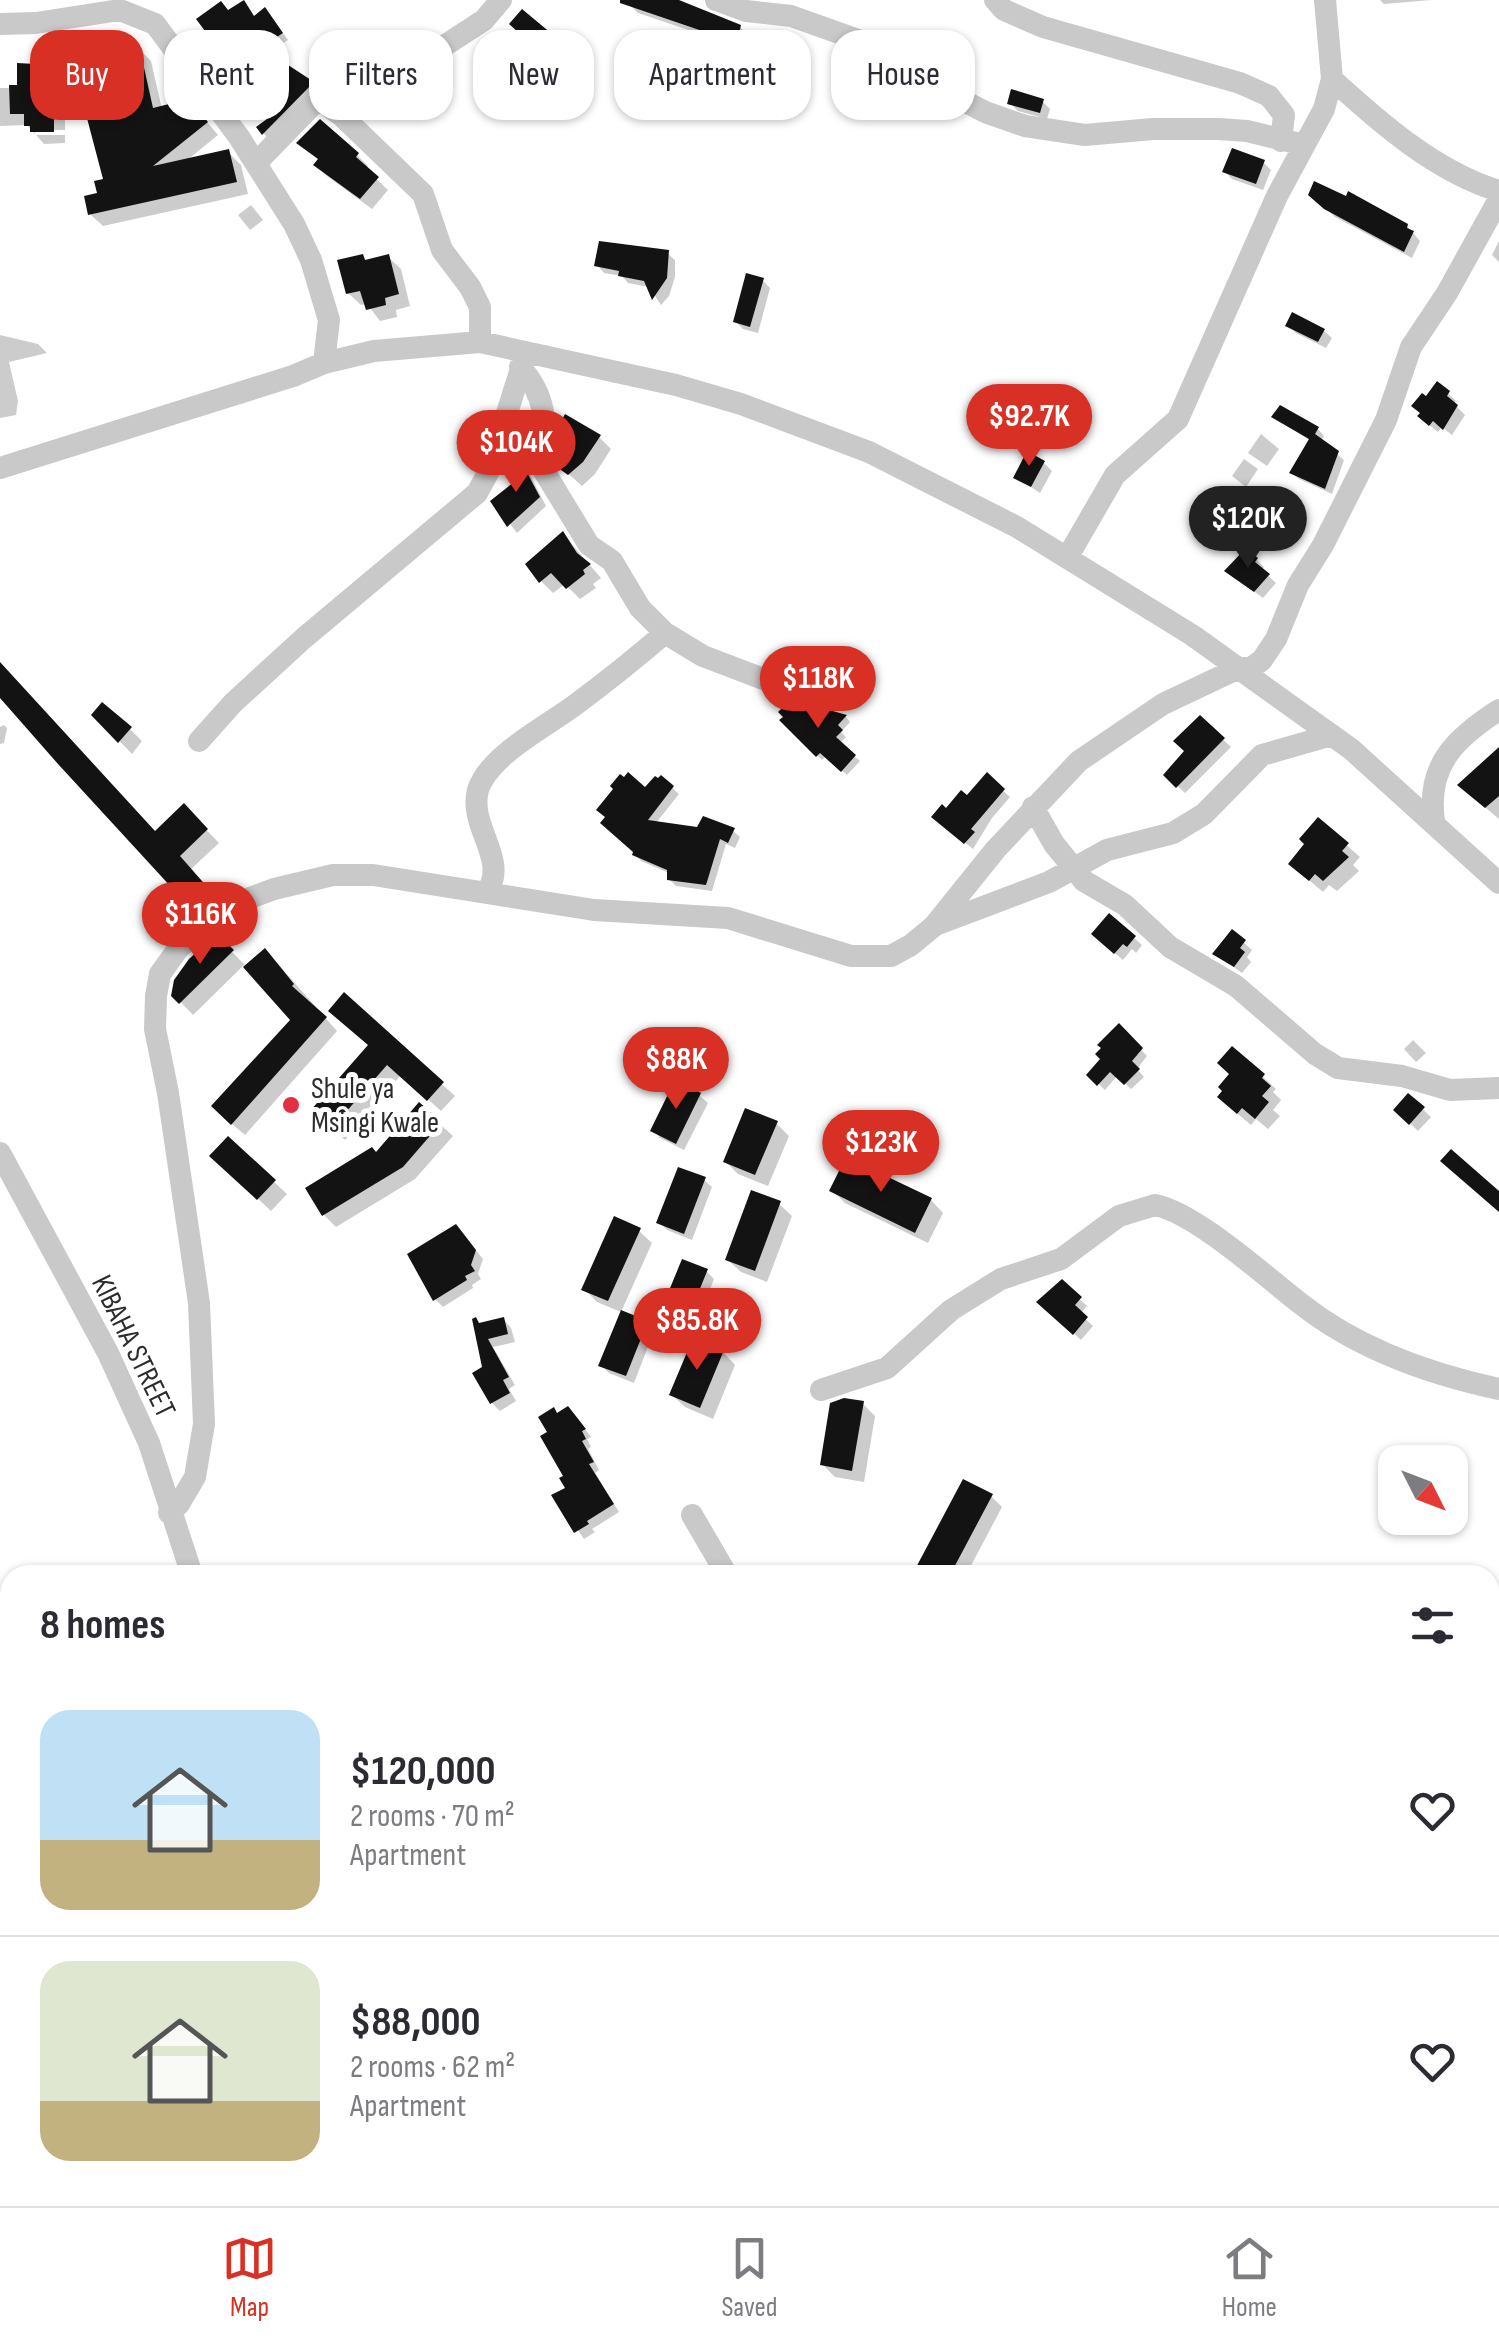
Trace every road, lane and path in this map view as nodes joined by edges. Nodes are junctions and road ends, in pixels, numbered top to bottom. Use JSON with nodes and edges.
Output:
{"nodes":[{"id":1,"x":500,"y":0,"type":"edge"},
{"id":2,"x":716,"y":0,"type":"edge"},
{"id":3,"x":995,"y":0,"type":"edge"},
{"id":4,"x":1324,"y":0,"type":"edge"},
{"id":5,"x":99,"y":6,"type":"edge"},
{"id":6,"x":0,"y":24,"type":"edge"},
{"id":7,"x":453,"y":40,"type":"edge"},
{"id":8,"x":1332,"y":79,"type":"junction"},
{"id":9,"x":309,"y":107,"type":"edge"},
{"id":10,"x":346,"y":120,"type":"edge"},
{"id":11,"x":1292,"y":143,"type":"junction"},
{"id":12,"x":256,"y":162,"type":"junction"},
{"id":13,"x":1499,"y":191,"type":"edge"},
{"id":14,"x":1499,"y":199,"type":"edge"},
{"id":15,"x":480,"y":342,"type":"junction"},
{"id":16,"x":523,"y":360,"type":"junction"},
{"id":17,"x":324,"y":363,"type":"junction"},
{"id":18,"x":0,"y":468,"type":"edge"},
{"id":19,"x":1067,"y":558,"type":"junction"},
{"id":20,"x":666,"y":634,"type":"junction"},
{"id":21,"x":1238,"y":668,"type":"junction"},
{"id":22,"x":853,"y":698,"type":"dead end"},
{"id":23,"x":1499,"y":710,"type":"edge"},
{"id":24,"x":1332,"y":735,"type":"junction"},
{"id":25,"x":200,"y":741,"type":"dead end"},
{"id":26,"x":1033,"y":807,"type":"junction"},
{"id":27,"x":1434,"y":821,"type":"junction"},
{"id":28,"x":1074,"y":869,"type":"junction"},
{"id":29,"x":1499,"y":882,"type":"edge"},
{"id":30,"x":487,"y":892,"type":"junction"},
{"id":31,"x":934,"y":926,"type":"junction"},
{"id":32,"x":1499,"y":1088,"type":"edge"},
{"id":33,"x":0,"y":1153,"type":"edge"},
{"id":34,"x":1499,"y":1389,"type":"edge"},
{"id":35,"x":821,"y":1390,"type":"dead end"},
{"id":36,"x":170,"y":1512,"type":"junction"},
{"id":37,"x":692,"y":1515,"type":"dead end"},
{"id":38,"x":189,"y":1565,"type":"edge"},
{"id":39,"x":721,"y":1565,"type":"edge"}],
"edges":[{"from":1,"to":7,"type":"street"},
{"from":2,"to":11,"type":"street"},
{"from":3,"to":11,"type":"street"},
{"from":4,"to":8,"type":"street"},
{"from":5,"to":6,"type":"street"},
{"from":5,"to":12,"type":"street"},
{"from":8,"to":11,"type":"street"},
{"from":8,"to":13,"type":"street"},
{"from":9,"to":12,"type":"street"},
{"from":10,"to":15,"type":"street"},
{"from":11,"to":19,"type":"street"},
{"from":12,"to":17,"type":"street"},
{"from":14,"to":21,"type":"street"},
{"from":15,"to":16,"type":"street"},
{"from":15,"to":17,"type":"street"},
{"from":16,"to":19,"type":"street"},
{"from":16,"to":20,"type":"street"},
{"from":16,"to":25,"type":"street"},
{"from":17,"to":18,"type":"street"},
{"from":19,"to":21,"type":"street"},
{"from":20,"to":22,"type":"street"},
{"from":20,"to":30,"type":"street"},
{"from":21,"to":24,"type":"street"},
{"from":21,"to":26,"type":"street"},
{"from":23,"to":27,"type":"street"},
{"from":24,"to":27,"type":"street"},
{"from":24,"to":28,"type":"street"},
{"from":26,"to":28,"type":"street"},
{"from":26,"to":31,"type":"street"},
{"from":27,"to":29,"type":"street"},
{"from":28,"to":31,"type":"street"},
{"from":28,"to":32,"type":"street"},
{"from":30,"to":31,"type":"street"},
{"from":30,"to":36,"type":"street"},
{"from":33,"to":36,"type":"street","name":"KIBAHA STREET"},
{"from":34,"to":35,"type":"street"},
{"from":36,"to":38,"type":"street","name":"KIBAHA STREET"},
{"from":37,"to":39,"type":"street"}]}
